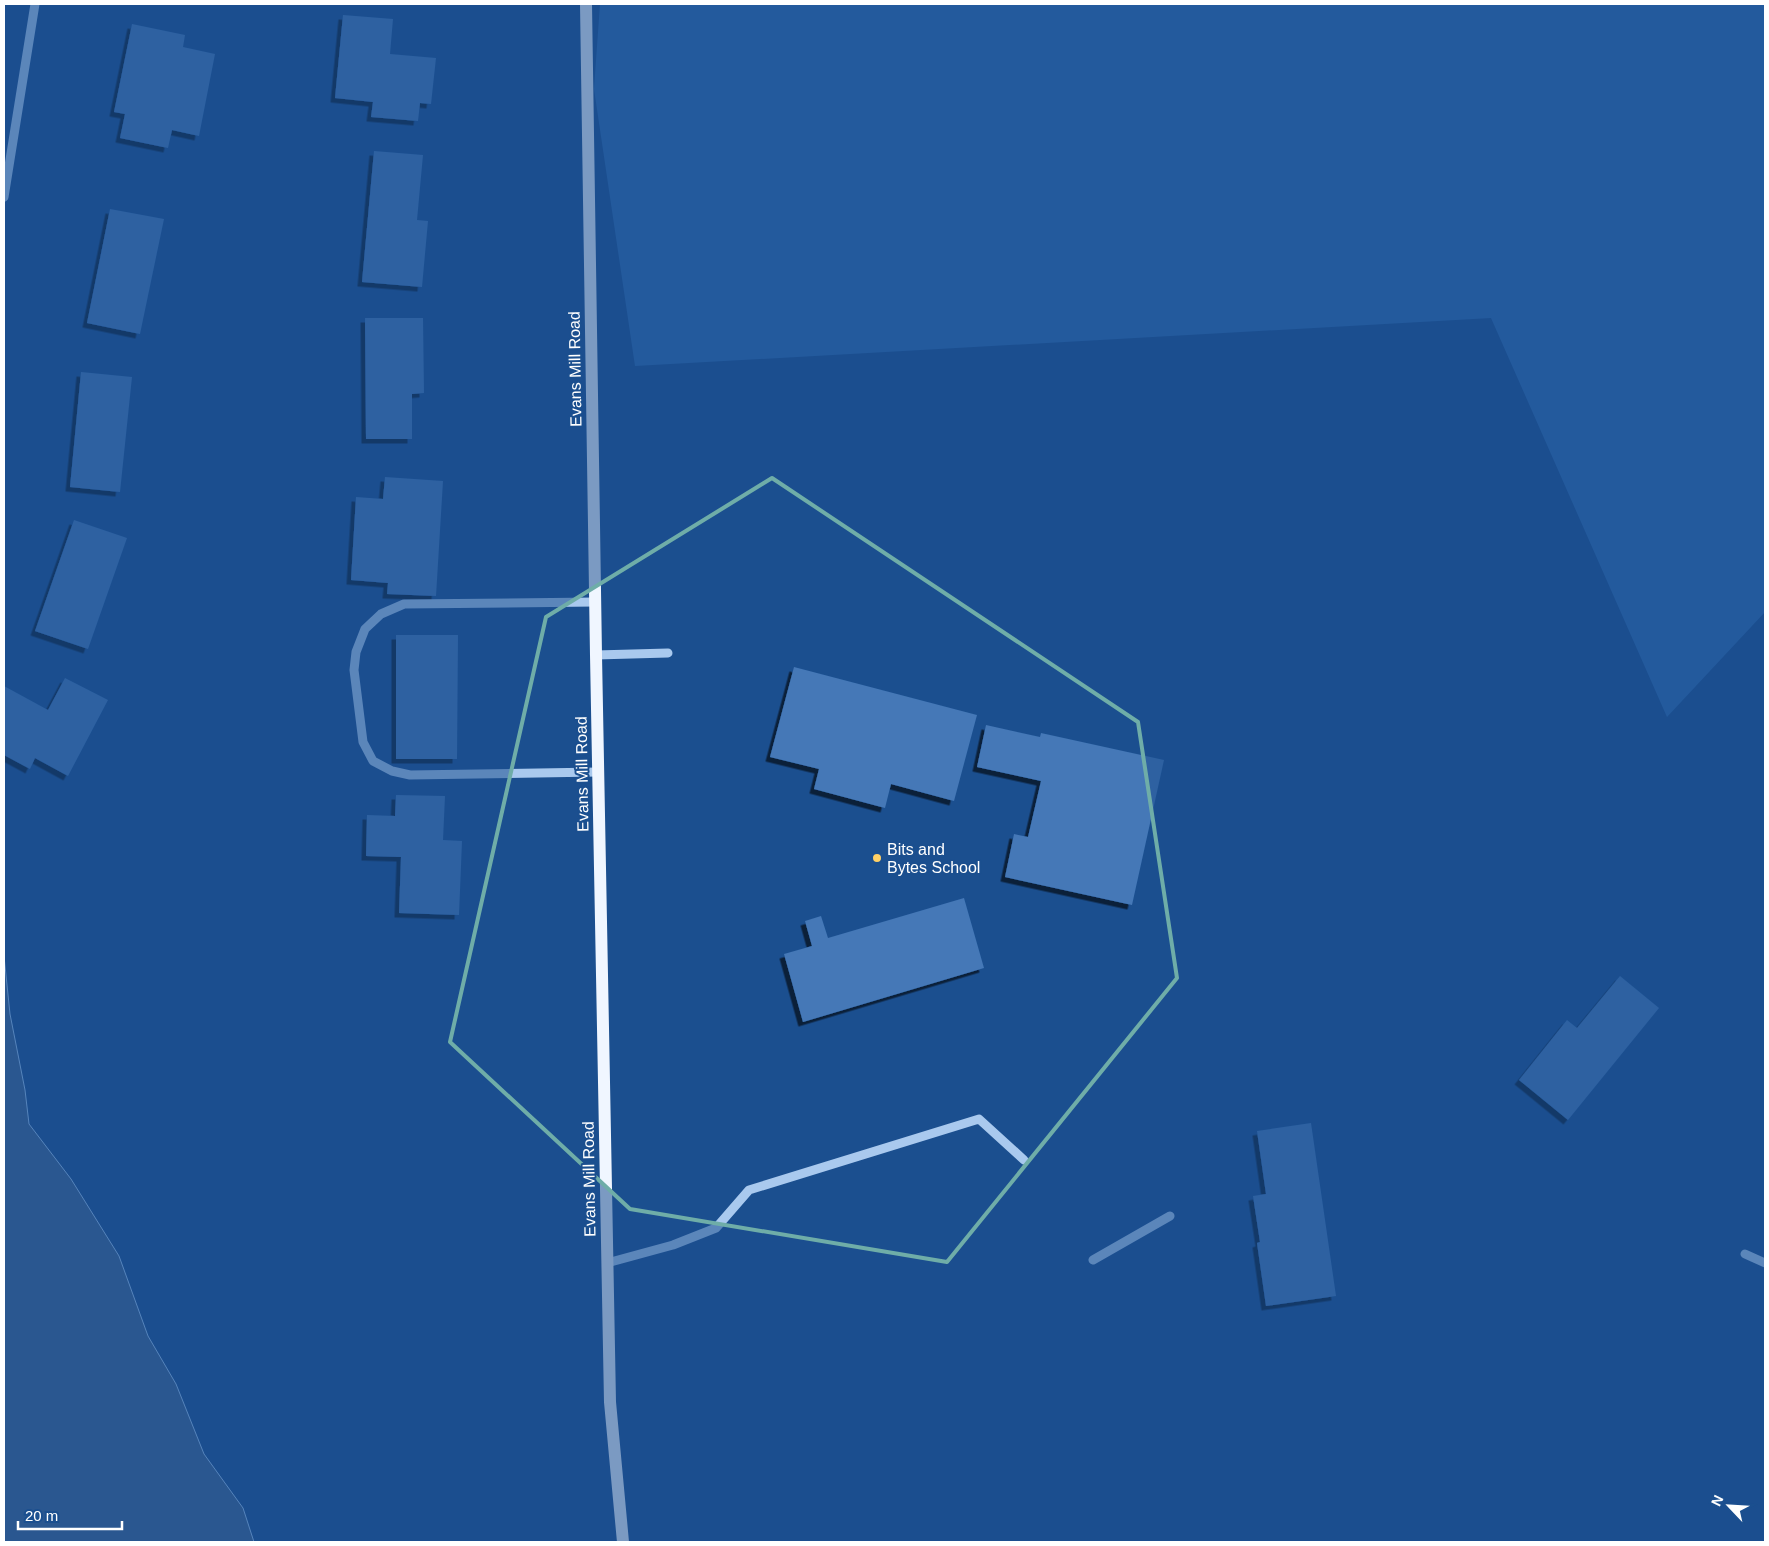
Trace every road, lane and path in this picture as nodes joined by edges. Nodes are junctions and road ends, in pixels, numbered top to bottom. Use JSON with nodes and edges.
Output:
{"nodes":[{"id":1,"x":34,"y":4,"type":"edge"},
{"id":2,"x":586,"y":4,"type":"edge"},
{"id":3,"x":4,"y":196,"type":"edge"},
{"id":4,"x":595,"y":602,"type":"junction"},
{"id":5,"x":668,"y":653,"type":"dead end"},
{"id":6,"x":596,"y":655,"type":"junction"},
{"id":7,"x":598,"y":772,"type":"junction"},
{"id":8,"x":1024,"y":1160,"type":"dead end"},
{"id":9,"x":1170,"y":1216,"type":"dead end"},
{"id":10,"x":1745,"y":1254,"type":"dead end"},
{"id":11,"x":1093,"y":1260,"type":"dead end"},
{"id":12,"x":607,"y":1262,"type":"junction"},
{"id":13,"x":1765,"y":1264,"type":"edge"},
{"id":14,"x":623,"y":1542,"type":"edge"}],
"edges":[{"from":1,"to":3,"type":"street"},
{"from":2,"to":4,"type":"main road","name":"Evans Mill Road"},
{"from":4,"to":6,"type":"main road","name":"Evans Mill Road"},
{"from":4,"to":7,"type":"street"},
{"from":5,"to":6,"type":"street"},
{"from":6,"to":7,"type":"main road","name":"Evans Mill Road"},
{"from":7,"to":12,"type":"main road","name":"Evans Mill Road"},
{"from":8,"to":12,"type":"street"},
{"from":9,"to":11,"type":"street"},
{"from":10,"to":13,"type":"street"},
{"from":12,"to":14,"type":"main road","name":"Evans Mill Road"}]}
